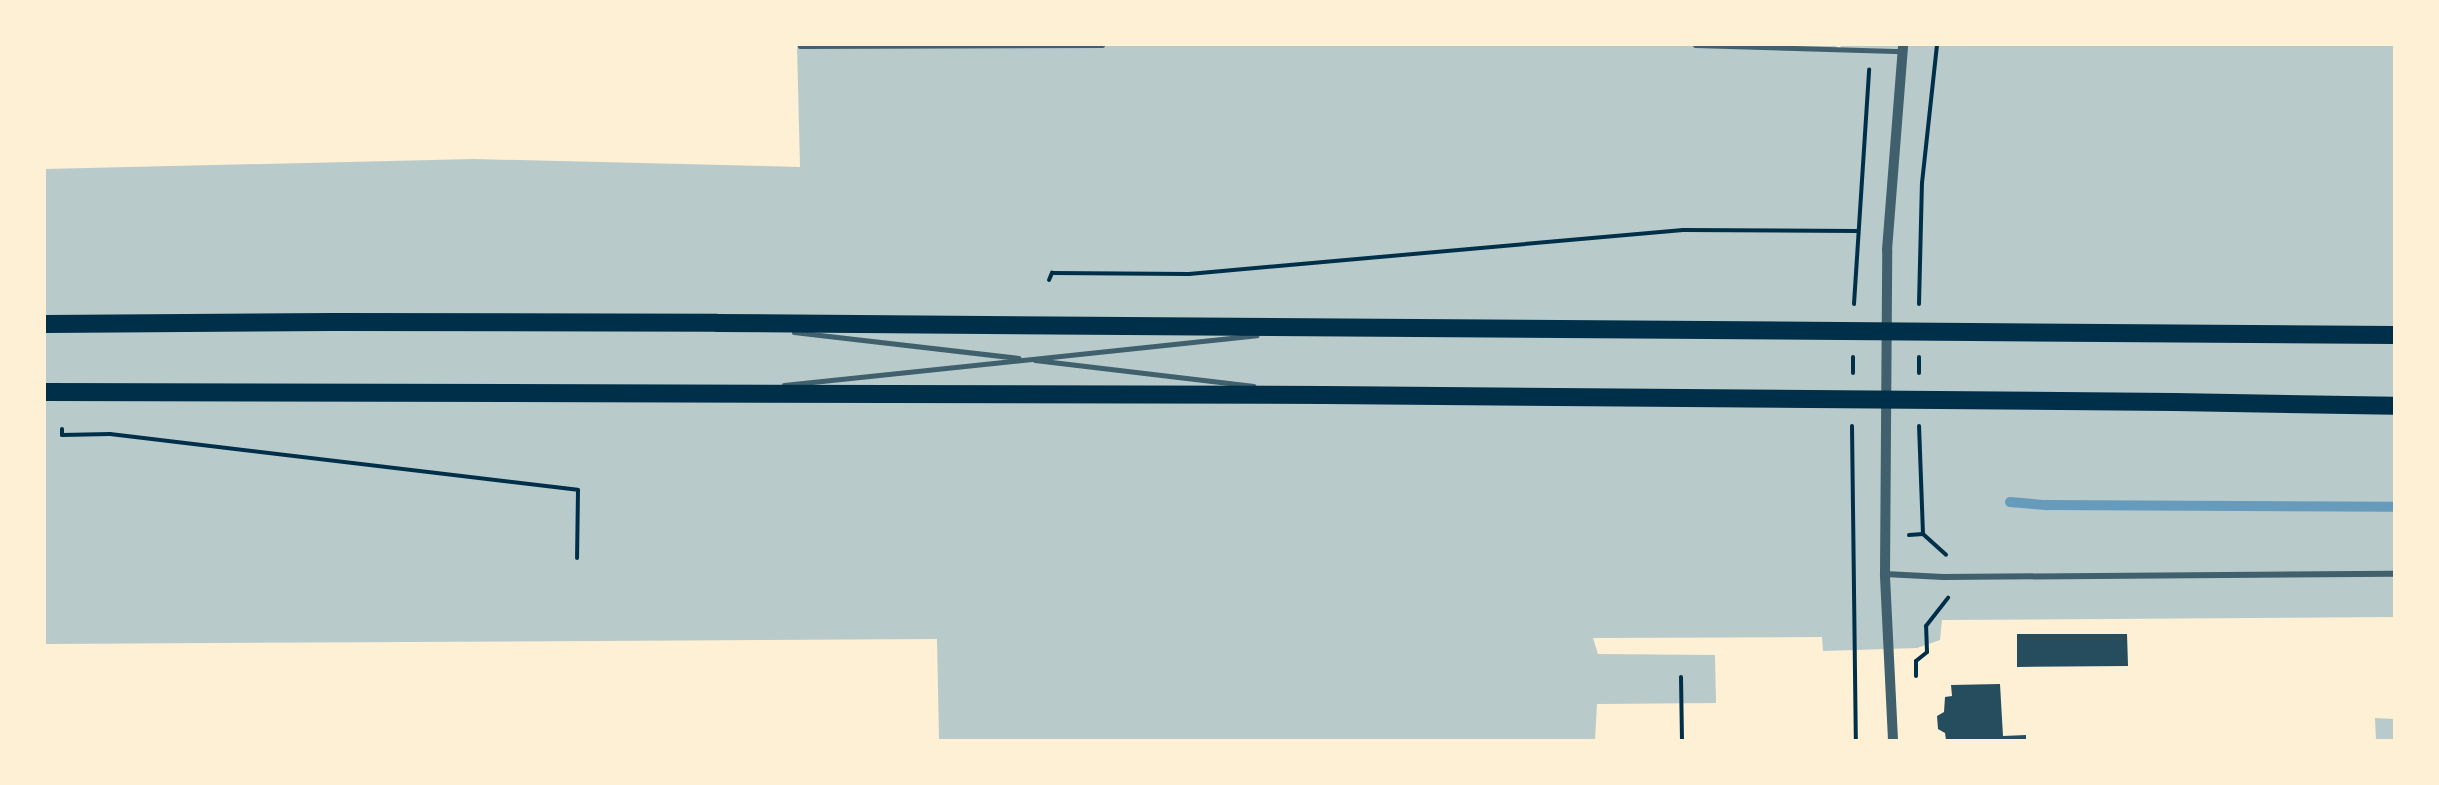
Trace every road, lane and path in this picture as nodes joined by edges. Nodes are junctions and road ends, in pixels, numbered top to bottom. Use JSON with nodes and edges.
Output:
{"nodes":[{"id":1,"x":1102,"y":45,"type":"edge"},
{"id":2,"x":1695,"y":45,"type":"edge"},
{"id":3,"x":800,"y":46,"type":"edge"},
{"id":4,"x":1903,"y":48,"type":"edge"},
{"id":5,"x":1871,"y":50,"type":"junction"},
{"id":6,"x":1857,"y":231,"type":"junction"},
{"id":7,"x":1049,"y":280,"type":"dead end"},
{"id":8,"x":1854,"y":309,"type":"dead end"},
{"id":9,"x":717,"y":323,"type":"junction"},
{"id":10,"x":45,"y":324,"type":"edge"},
{"id":11,"x":1327,"y":328,"type":"junction"},
{"id":12,"x":1269,"y":334,"type":"dead end"},
{"id":13,"x":1258,"y":335,"type":"dead end"},
{"id":14,"x":2394,"y":335,"type":"edge"},
{"id":15,"x":1853,"y":355,"type":"dead end"},
{"id":16,"x":1027,"y":359,"type":"junction"},
{"id":17,"x":1853,"y":378,"type":"dead end"},
{"id":18,"x":782,"y":386,"type":"dead end"},
{"id":19,"x":771,"y":387,"type":"dead end"},
{"id":20,"x":45,"y":392,"type":"edge"},
{"id":21,"x":712,"y":393,"type":"junction"},
{"id":22,"x":1325,"y":395,"type":"junction"},
{"id":23,"x":2394,"y":406,"type":"edge"},
{"id":24,"x":1852,"y":424,"type":"dead end"},
{"id":25,"x":62,"y":429,"type":"dead end"},
{"id":26,"x":1923,"y":534,"type":"dead end"},
{"id":27,"x":577,"y":558,"type":"dead end"},
{"id":28,"x":1885,"y":574,"type":"junction"},
{"id":29,"x":2394,"y":574,"type":"edge"},
{"id":30,"x":1949,"y":577,"type":"junction"},
{"id":31,"x":1681,"y":677,"type":"dead end"},
{"id":32,"x":1916,"y":684,"type":"dead end"},
{"id":33,"x":1682,"y":740,"type":"edge"},
{"id":34,"x":1856,"y":740,"type":"edge"},
{"id":35,"x":1893,"y":740,"type":"edge"}],
"edges":[{"from":1,"to":3,"type":"lane"},
{"from":2,"to":5,"type":"lane"},
{"from":4,"to":5,"type":"lane"},
{"from":4,"to":28,"type":"street"},
{"from":5,"to":6,"type":"path"},
{"from":6,"to":7,"type":"path"},
{"from":6,"to":8,"type":"path"},
{"from":9,"to":10,"type":"highway"},
{"from":9,"to":11,"type":"highway"},
{"from":9,"to":16,"type":"lane"},
{"from":11,"to":12,"type":"lane"},
{"from":11,"to":14,"type":"highway"},
{"from":13,"to":16,"type":"lane"},
{"from":15,"to":17,"type":"path"},
{"from":16,"to":18,"type":"lane"},
{"from":16,"to":22,"type":"lane"},
{"from":19,"to":21,"type":"lane"},
{"from":20,"to":21,"type":"highway"},
{"from":21,"to":22,"type":"highway"},
{"from":22,"to":23,"type":"highway"},
{"from":24,"to":34,"type":"path"},
{"from":25,"to":27,"type":"path"},
{"from":26,"to":30,"type":"path"},
{"from":28,"to":30,"type":"street"},
{"from":28,"to":35,"type":"street"},
{"from":29,"to":30,"type":"street"},
{"from":30,"to":32,"type":"path"},
{"from":31,"to":33,"type":"path"}]}
